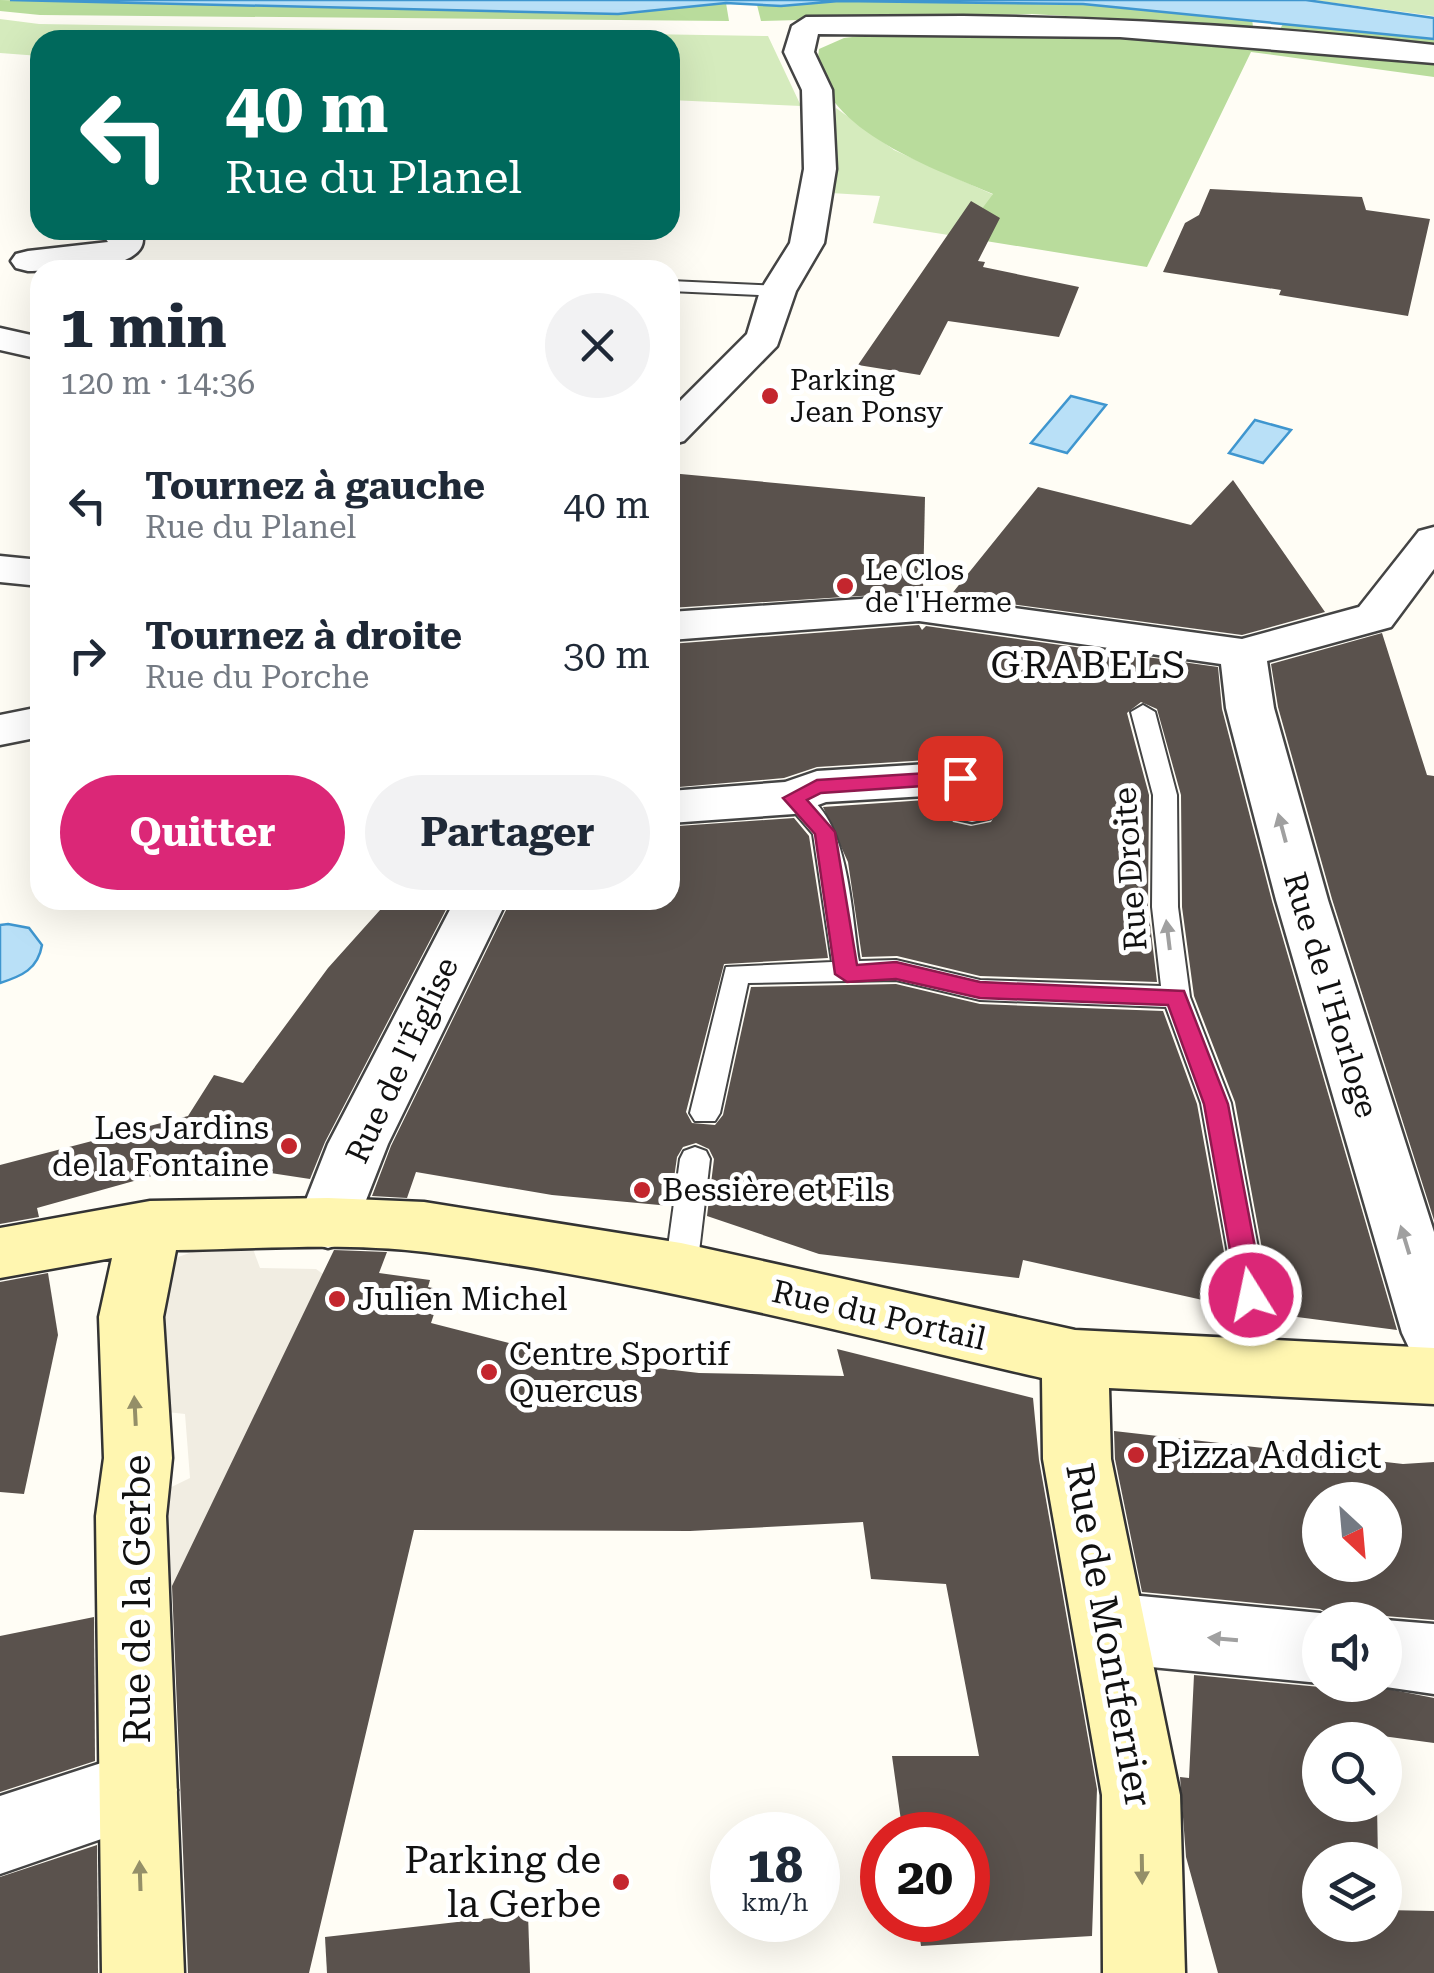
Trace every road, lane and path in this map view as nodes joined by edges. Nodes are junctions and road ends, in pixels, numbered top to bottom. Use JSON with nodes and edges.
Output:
{"nodes":[{"id":1,"x":1434,"y":54,"type":"edge"},
{"id":2,"x":42,"y":240,"type":"edge"},
{"id":3,"x":126,"y":240,"type":"edge"},
{"id":4,"x":80,"y":260,"type":"edge"},
{"id":5,"x":14,"y":270,"type":"edge"},
{"id":6,"x":680,"y":286,"type":"edge"},
{"id":7,"x":778,"y":290,"type":"junction"},
{"id":8,"x":0,"y":338,"type":"edge"},
{"id":9,"x":30,"y":346,"type":"edge"},
{"id":10,"x":689,"y":394,"type":"edge"},
{"id":11,"x":1434,"y":540,"type":"edge"},
{"id":12,"x":0,"y":569,"type":"edge"},
{"id":13,"x":30,"y":571,"type":"edge"},
{"id":14,"x":680,"y":625,"type":"edge"},
{"id":15,"x":1243,"y":653,"type":"junction"},
{"id":16,"x":1142,"y":712,"type":"dead end"},
{"id":17,"x":30,"y":724,"type":"edge"},
{"id":18,"x":0,"y":730,"type":"edge"},
{"id":19,"x":794,"y":798,"type":"junction"},
{"id":20,"x":680,"y":806,"type":"edge"},
{"id":21,"x":972,"y":806,"type":"dead end"},
{"id":22,"x":476,"y":910,"type":"edge"},
{"id":23,"x":847,"y":974,"type":"junction"},
{"id":24,"x":1176,"y":997,"type":"junction"},
{"id":25,"x":705,"y":1114,"type":"dead end"},
{"id":26,"x":695,"y":1158,"type":"dead end"},
{"id":27,"x":328,"y":1223,"type":"junction"},
{"id":28,"x":150,"y":1226,"type":"junction"},
{"id":29,"x":0,"y":1253,"type":"edge"},
{"id":30,"x":681,"y":1269,"type":"junction"},
{"id":31,"x":1434,"y":1333,"type":"edge"},
{"id":32,"x":1075,"y":1358,"type":"junction"},
{"id":33,"x":1265,"y":1371,"type":"junction"},
{"id":34,"x":1434,"y":1376,"type":"edge"},
{"id":35,"x":1109,"y":1628,"type":"junction"},
{"id":36,"x":1302,"y":1646,"type":"edge"},
{"id":37,"x":1402,"y":1656,"type":"edge"},
{"id":38,"x":1434,"y":1659,"type":"edge"},
{"id":39,"x":138,"y":1790,"type":"junction"},
{"id":40,"x":0,"y":1835,"type":"edge"},
{"id":41,"x":144,"y":1973,"type":"edge"},
{"id":42,"x":1144,"y":1973,"type":"edge"}],
"edges":[{"from":1,"to":7,"type":"street"},
{"from":2,"to":5,"type":"street"},
{"from":3,"to":4,"type":"street"},
{"from":6,"to":7,"type":"lane"},
{"from":7,"to":10,"type":"street"},
{"from":8,"to":9,"type":"street"},
{"from":11,"to":15,"type":"street"},
{"from":12,"to":13,"type":"street"},
{"from":14,"to":15,"type":"street"},
{"from":31,"to":15,"type":"street","name":"Rue de l'Horloge","one_way":true},
{"from":24,"to":16,"type":"lane","name":"Rue Droite","one_way":true},
{"from":17,"to":18,"type":"street"},
{"from":19,"to":20,"type":"street"},
{"from":19,"to":21,"type":"street"},
{"from":19,"to":23,"type":"lane"},
{"from":22,"to":27,"type":"street","name":"Rue de l'Église"},
{"from":23,"to":24,"type":"lane"},
{"from":23,"to":25,"type":"lane"},
{"from":24,"to":33,"type":"lane","name":"Rue Droite"},
{"from":26,"to":30,"type":"lane"},
{"from":27,"to":28,"type":"street","name":"Rue du Portail"},
{"from":27,"to":30,"type":"street","name":"Rue du Portail"},
{"from":28,"to":29,"type":"street","name":"Rue du Portail"},
{"from":39,"to":28,"type":"street","name":"Rue de la Gerbe","one_way":true},
{"from":30,"to":32,"type":"street","name":"Rue du Portail"},
{"from":32,"to":33,"type":"street","name":"Rue du Portail"},
{"from":32,"to":35,"type":"street","name":"Rue de Montferrier"},
{"from":33,"to":34,"type":"street","name":"Rue du Portail"},
{"from":36,"to":35,"type":"street","one_way":true},
{"from":35,"to":42,"type":"street","name":"Rue de Montferrier","one_way":true},
{"from":37,"to":38,"type":"street"},
{"from":39,"to":40,"type":"street"},
{"from":41,"to":39,"type":"street","name":"Rue de la Gerbe","one_way":true}]}
